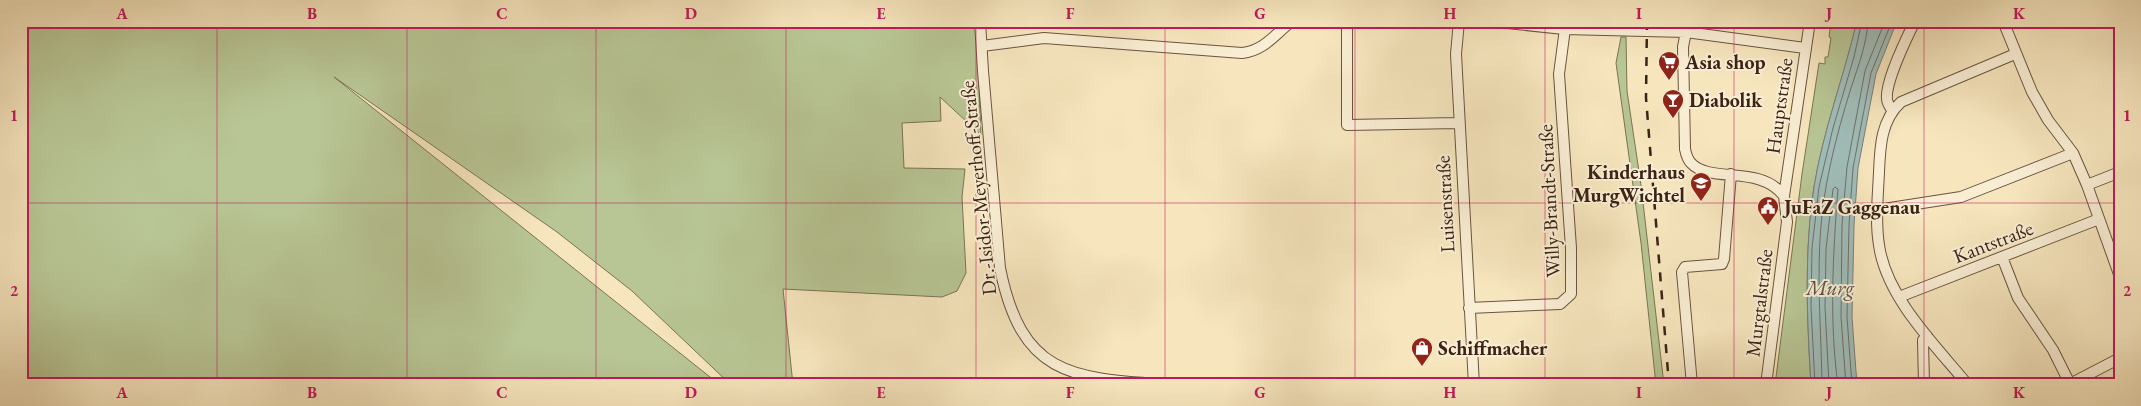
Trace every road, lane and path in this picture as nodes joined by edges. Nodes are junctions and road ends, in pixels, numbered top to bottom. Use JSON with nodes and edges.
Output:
{"nodes":[{"id":1,"x":980,"y":21,"type":"edge"},
{"id":2,"x":1292,"y":21,"type":"edge"},
{"id":3,"x":1347,"y":21,"type":"edge"},
{"id":4,"x":1459,"y":21,"type":"edge"},
{"id":5,"x":1487,"y":21,"type":"edge"},
{"id":6,"x":1688,"y":21,"type":"edge"},
{"id":7,"x":1810,"y":21,"type":"edge"},
{"id":8,"x":1915,"y":21,"type":"edge"},
{"id":9,"x":2003,"y":21,"type":"edge"},
{"id":10,"x":1565,"y":25,"type":"edge"},
{"id":11,"x":1686,"y":32,"type":"junction"},
{"id":12,"x":982,"y":46,"type":"junction"},
{"id":13,"x":1805,"y":48,"type":"junction"},
{"id":14,"x":2015,"y":54,"type":"junction"},
{"id":15,"x":1892,"y":110,"type":"junction"},
{"id":16,"x":1458,"y":122,"type":"junction"},
{"id":17,"x":2073,"y":153,"type":"junction"},
{"id":18,"x":2120,"y":172,"type":"edge"},
{"id":19,"x":1731,"y":174,"type":"junction"},
{"id":20,"x":2087,"y":185,"type":"junction"},
{"id":21,"x":1784,"y":196,"type":"junction"},
{"id":22,"x":1877,"y":210,"type":"junction"},
{"id":23,"x":2099,"y":219,"type":"junction"},
{"id":24,"x":2002,"y":257,"type":"junction"},
{"id":25,"x":2120,"y":278,"type":"edge"},
{"id":26,"x":1899,"y":297,"type":"junction"},
{"id":27,"x":1469,"y":308,"type":"junction"},
{"id":28,"x":1927,"y":336,"type":"junction"},
{"id":29,"x":2120,"y":358,"type":"edge"},
{"id":30,"x":2069,"y":384,"type":"edge"},
{"id":31,"x":1171,"y":385,"type":"edge"},
{"id":32,"x":1474,"y":385,"type":"edge"},
{"id":33,"x":1692,"y":385,"type":"edge"},
{"id":34,"x":1766,"y":385,"type":"edge"},
{"id":35,"x":1924,"y":385,"type":"edge"},
{"id":36,"x":1968,"y":385,"type":"edge"}],
"edges":[{"from":1,"to":12,"type":"street","name":"Dr.-Isidor-Meyerhoff-Straße"},
{"from":2,"to":12,"type":"street"},
{"from":3,"to":16,"type":"street"},
{"from":4,"to":16,"type":"street","name":"Luisenstraße"},
{"from":5,"to":10,"type":"street"},
{"from":6,"to":11,"type":"street"},
{"from":7,"to":13,"type":"street","name":"Hauptstraße"},
{"from":8,"to":15,"type":"street"},
{"from":9,"to":14,"type":"street"},
{"from":10,"to":11,"type":"street"},
{"from":10,"to":27,"type":"street","name":"Willy-Brandt-Straße"},
{"from":11,"to":13,"type":"street"},
{"from":11,"to":19,"type":"street"},
{"from":12,"to":31,"type":"street","name":"Dr.-Isidor-Meyerhoff-Straße"},
{"from":13,"to":21,"type":"street","name":"Hauptstraße"},
{"from":14,"to":15,"type":"street"},
{"from":14,"to":17,"type":"street"},
{"from":15,"to":22,"type":"street"},
{"from":16,"to":27,"type":"street","name":"Luisenstraße"},
{"from":17,"to":20,"type":"street"},
{"from":17,"to":22,"type":"street"},
{"from":18,"to":20,"type":"street"},
{"from":19,"to":21,"type":"street"},
{"from":19,"to":33,"type":"street"},
{"from":20,"to":23,"type":"street"},
{"from":21,"to":34,"type":"street","name":"Murgtalstraße"},
{"from":22,"to":26,"type":"street"},
{"from":23,"to":24,"type":"street","name":"Kantstraße"},
{"from":23,"to":25,"type":"street"},
{"from":24,"to":26,"type":"street","name":"Kantstraße"},
{"from":24,"to":30,"type":"street"},
{"from":26,"to":28,"type":"street"},
{"from":27,"to":32,"type":"street","name":"Luisenstraße"},
{"from":28,"to":35,"type":"street"},
{"from":28,"to":36,"type":"street"},
{"from":29,"to":30,"type":"street"}]}
